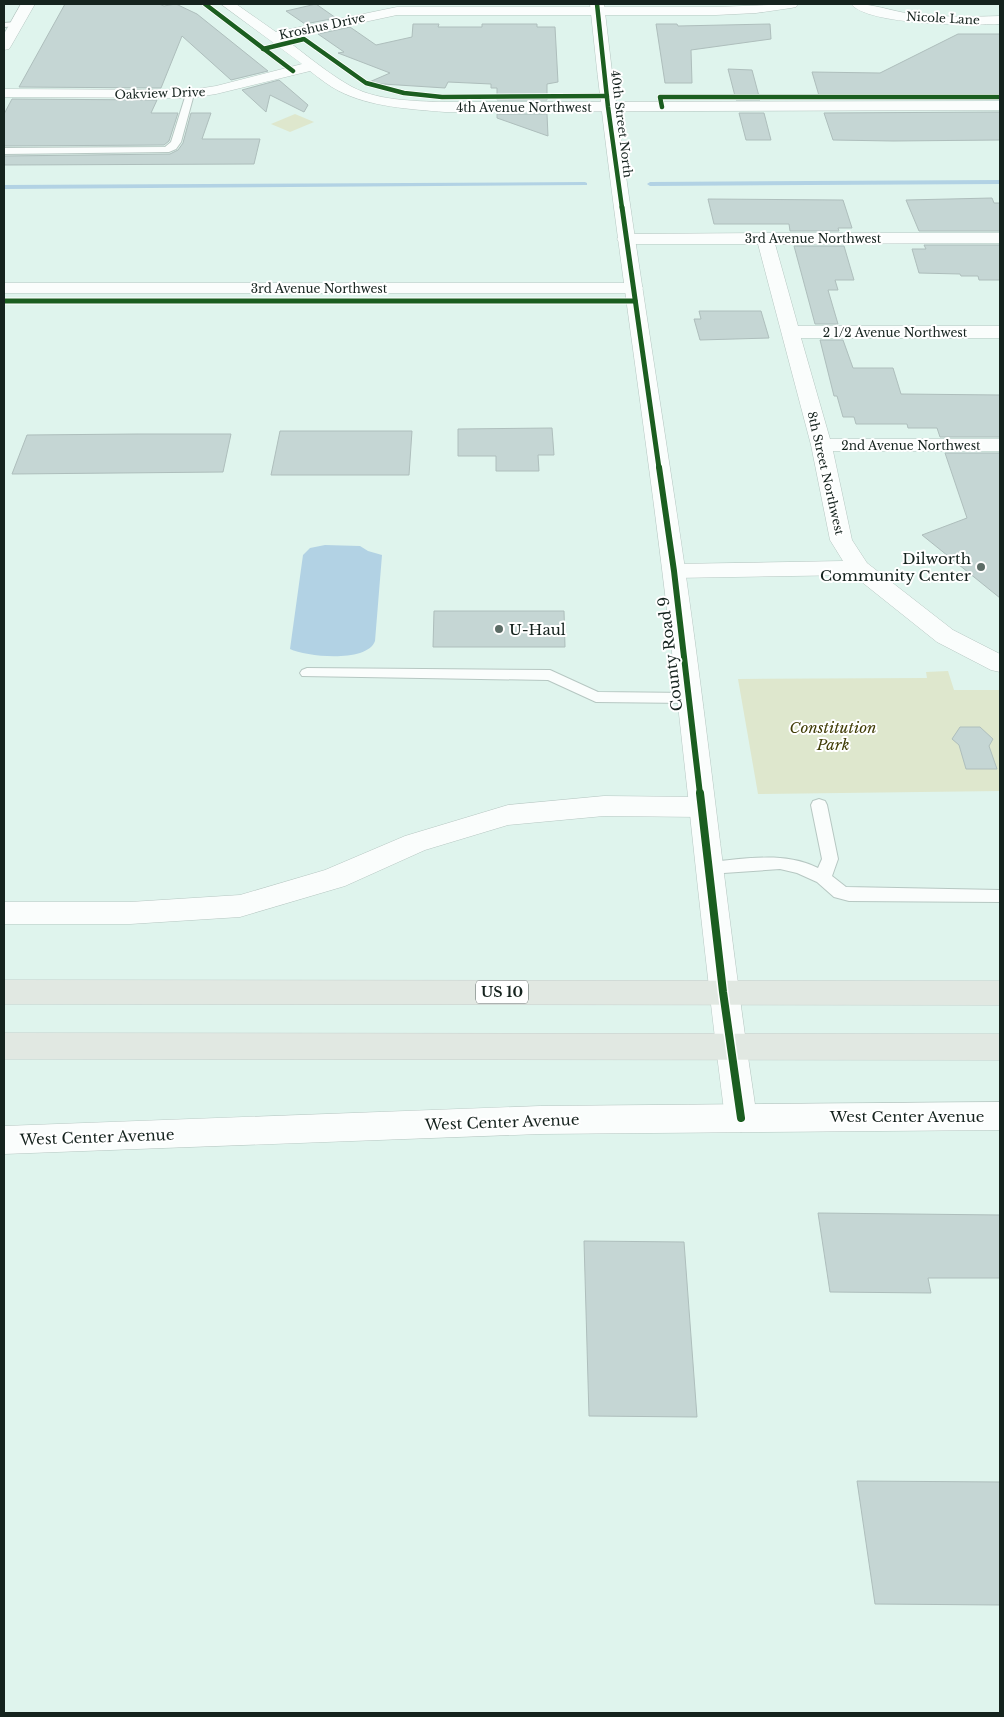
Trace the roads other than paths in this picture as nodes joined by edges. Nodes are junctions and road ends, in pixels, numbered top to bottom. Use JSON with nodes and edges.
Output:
{"nodes":[{"id":1,"x":28,"y":4,"type":"edge"},
{"id":2,"x":228,"y":4,"type":"edge"},
{"id":3,"x":791,"y":4,"type":"edge"},
{"id":4,"x":858,"y":4,"type":"edge"},
{"id":5,"x":454,"y":7,"type":"edge"},
{"id":6,"x":597,"y":7,"type":"edge"},
{"id":7,"x":1000,"y":20,"type":"edge"},
{"id":8,"x":10,"y":25,"type":"edge"},
{"id":9,"x":273,"y":36,"type":"junction"},
{"id":10,"x":4,"y":46,"type":"edge"},
{"id":11,"x":314,"y":66,"type":"junction"},
{"id":12,"x":4,"y":94,"type":"edge"},
{"id":13,"x":190,"y":94,"type":"junction"},
{"id":14,"x":1000,"y":106,"type":"edge"},
{"id":15,"x":608,"y":107,"type":"junction"},
{"id":16,"x":4,"y":151,"type":"edge"},
{"id":17,"x":619,"y":188,"type":"joint"},
{"id":18,"x":765,"y":238,"type":"junction"},
{"id":19,"x":1000,"y":238,"type":"edge"},
{"id":20,"x":626,"y":239,"type":"junction"},
{"id":21,"x":4,"y":288,"type":"edge"},
{"id":22,"x":634,"y":288,"type":"junction"},
{"id":23,"x":790,"y":332,"type":"junction"},
{"id":24,"x":1000,"y":332,"type":"edge"},
{"id":25,"x":821,"y":445,"type":"junction"},
{"id":26,"x":1000,"y":445,"type":"edge"},
{"id":27,"x":858,"y":568,"type":"junction"},
{"id":28,"x":674,"y":570,"type":"junction"},
{"id":29,"x":1000,"y":664,"type":"edge"},
{"id":30,"x":307,"y":673,"type":"dead end"},
{"id":31,"x":689,"y":698,"type":"junction"},
{"id":32,"x":819,"y":805,"type":"dead end"},
{"id":33,"x":702,"y":807,"type":"junction"},
{"id":34,"x":709,"y":868,"type":"junction"},
{"id":35,"x":823,"y":878,"type":"junction"},
{"id":36,"x":1000,"y":896,"type":"edge"},
{"id":37,"x":4,"y":913,"type":"edge"},
{"id":38,"x":4,"y":992,"type":"edge"},
{"id":39,"x":723,"y":992,"type":"junction"},
{"id":40,"x":1000,"y":993,"type":"edge"},
{"id":41,"x":4,"y":1046,"type":"edge"},
{"id":42,"x":730,"y":1046,"type":"junction"},
{"id":43,"x":1000,"y":1047,"type":"edge"},
{"id":44,"x":1000,"y":1116,"type":"edge"},
{"id":45,"x":741,"y":1118,"type":"junction"},
{"id":46,"x":4,"y":1140,"type":"edge"}],
"edges":[{"from":1,"to":8,"type":"street"},
{"from":2,"to":9,"type":"street","name":"4th Avenue Northwest"},
{"from":3,"to":6,"type":"street","name":"Kroshus Drive"},
{"from":4,"to":7,"type":"street","name":"Nicole Lane"},
{"from":5,"to":6,"type":"street","name":"Kroshus Drive"},
{"from":5,"to":9,"type":"street","name":"Kroshus Drive"},
{"from":6,"to":15,"type":"street","name":"40th Street North"},
{"from":8,"to":10,"type":"street"},
{"from":9,"to":11,"type":"street","name":"4th Avenue Northwest"},
{"from":11,"to":13,"type":"street","name":"Oakview Drive"},
{"from":11,"to":15,"type":"street","name":"4th Avenue Northwest"},
{"from":12,"to":13,"type":"street","name":"Oakview Drive"},
{"from":13,"to":16,"type":"lane"},
{"from":14,"to":15,"type":"street","name":"4th Avenue Northwest"},
{"from":15,"to":17,"type":"street","name":"40th Street North"},
{"from":17,"to":20,"type":"street","name":"County Road 9"},
{"from":18,"to":19,"type":"street","name":"3rd Avenue Northwest"},
{"from":18,"to":20,"type":"street","name":"3rd Avenue Northwest"},
{"from":18,"to":23,"type":"street","name":"8th Street Northwest"},
{"from":20,"to":22,"type":"street","name":"County Road 9"},
{"from":21,"to":22,"type":"street","name":"3rd Avenue Northwest"},
{"from":22,"to":28,"type":"street","name":"County Road 9"},
{"from":23,"to":24,"type":"street","name":"2 1/2 Avenue Northwest"},
{"from":23,"to":25,"type":"street","name":"8th Street Northwest"},
{"from":25,"to":26,"type":"street","name":"2nd Avenue Northwest"},
{"from":25,"to":27,"type":"street","name":"8th Street Northwest"},
{"from":27,"to":28,"type":"street"},
{"from":27,"to":29,"type":"street","name":"8th Street Northwest"},
{"from":28,"to":31,"type":"street","name":"County Road 9"},
{"from":30,"to":31,"type":"lane"},
{"from":31,"to":33,"type":"street","name":"County Road 9"},
{"from":32,"to":35,"type":"lane"},
{"from":33,"to":34,"type":"street","name":"County Road 9"},
{"from":33,"to":37,"type":"street"},
{"from":34,"to":35,"type":"lane"},
{"from":34,"to":39,"type":"street","name":"County Road 9"},
{"from":35,"to":36,"type":"lane"},
{"from":38,"to":39,"type":"main road","number":"US 10"},
{"from":39,"to":40,"type":"main road","number":"US 10"},
{"from":39,"to":42,"type":"street","name":"County Road 9"},
{"from":41,"to":42,"type":"main road"},
{"from":42,"to":43,"type":"main road"},
{"from":42,"to":45,"type":"street","name":"County Road 9"},
{"from":44,"to":45,"type":"street","name":"West Center Avenue"},
{"from":45,"to":46,"type":"street","name":"West Center Avenue"}]}
